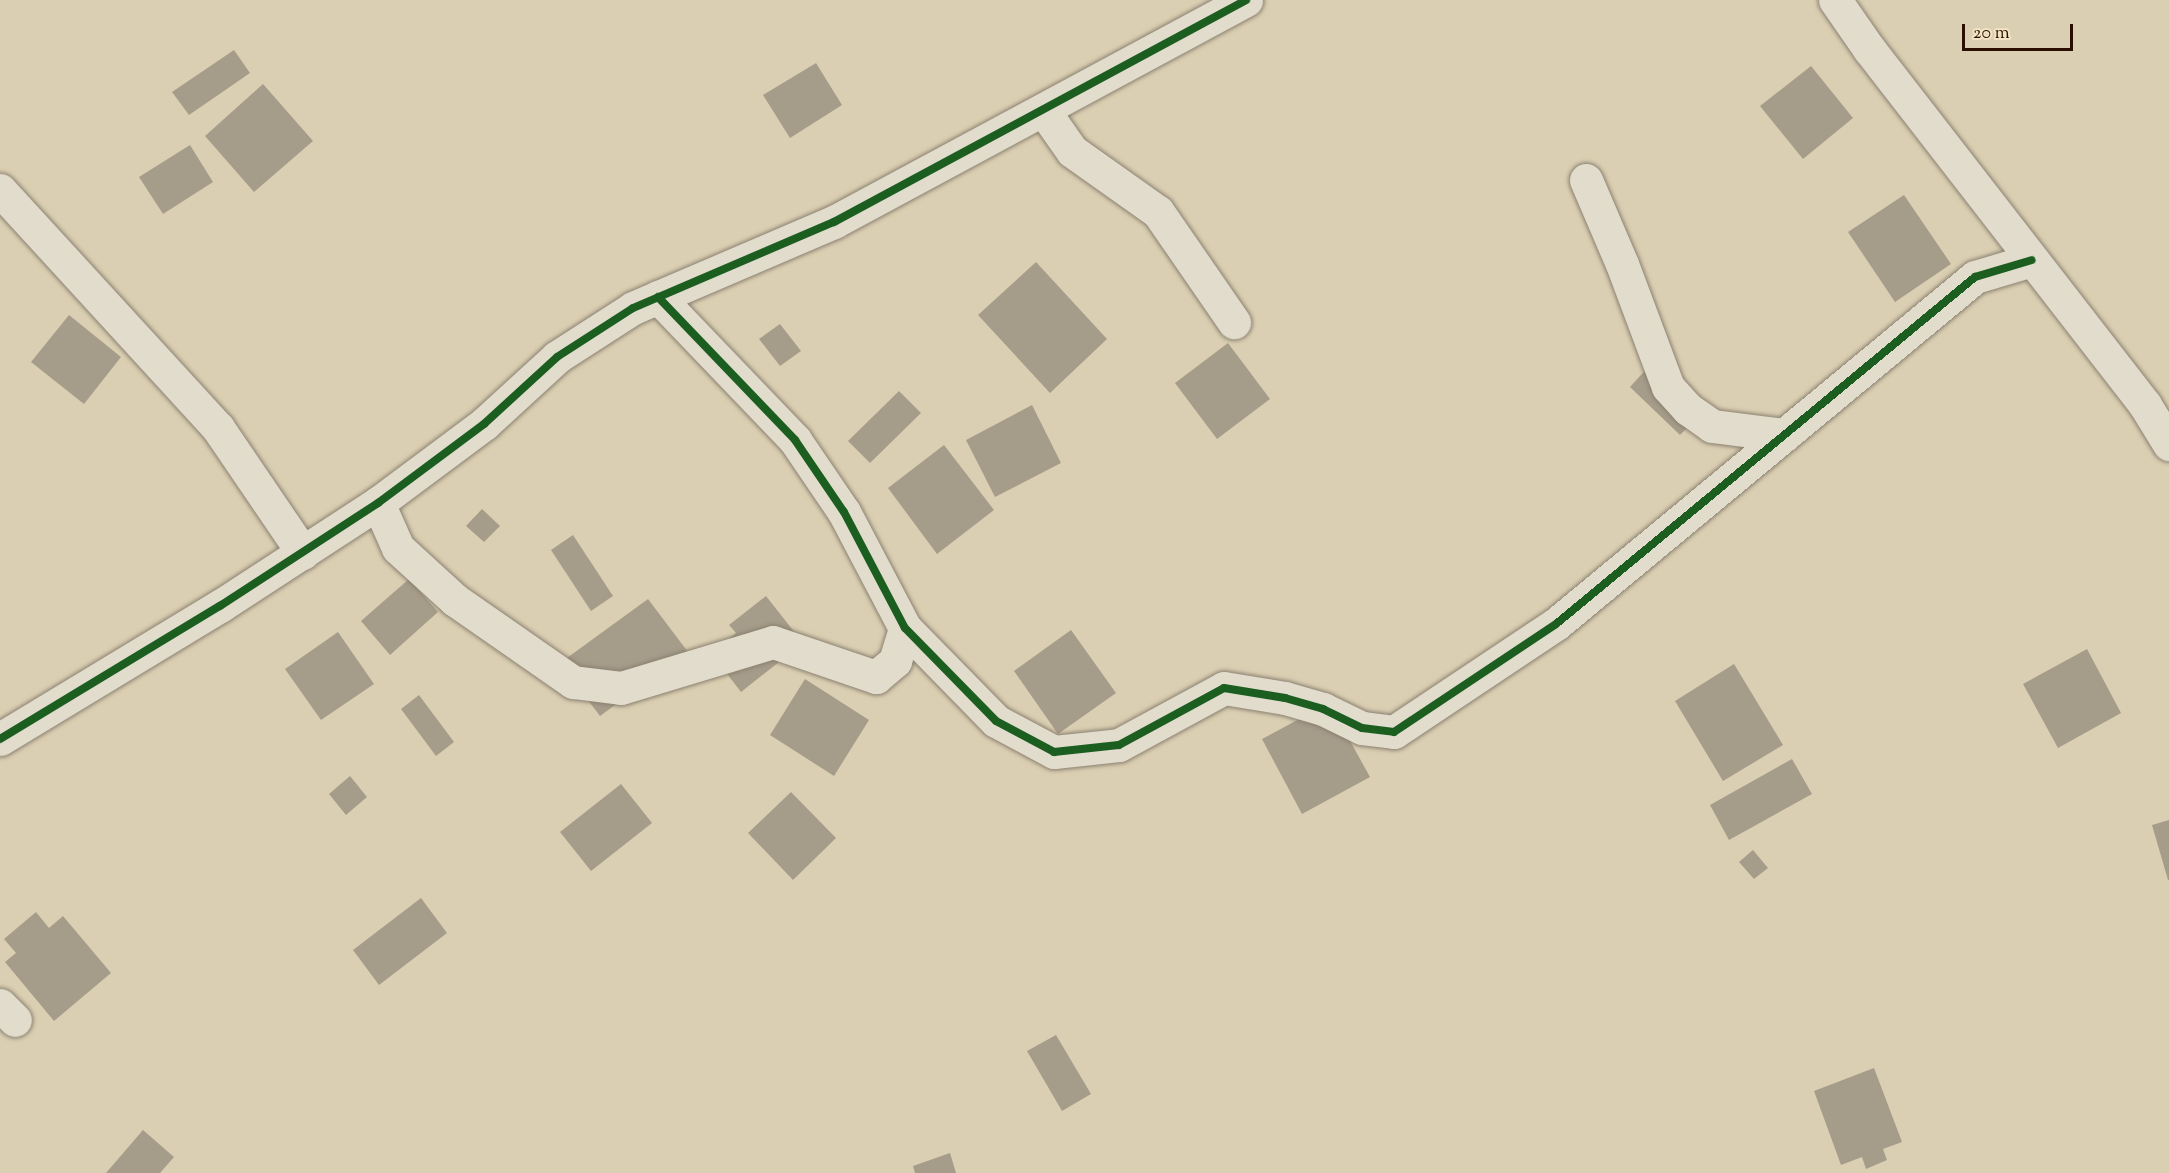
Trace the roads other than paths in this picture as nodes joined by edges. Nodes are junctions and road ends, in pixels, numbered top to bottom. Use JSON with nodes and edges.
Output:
{"nodes":[{"id":1,"x":1246,"y":0,"type":"edge"},
{"id":2,"x":1835,"y":0,"type":"edge"},
{"id":3,"x":1044,"y":111,"type":"junction"},
{"id":4,"x":1586,"y":180,"type":"dead end"},
{"id":5,"x":0,"y":190,"type":"edge"},
{"id":6,"x":2032,"y":260,"type":"junction"},
{"id":7,"x":658,"y":297,"type":"junction"},
{"id":8,"x":1234,"y":322,"type":"dead end"},
{"id":9,"x":1784,"y":435,"type":"junction"},
{"id":10,"x":2169,"y":444,"type":"edge"},
{"id":11,"x":378,"y":502,"type":"junction"},
{"id":12,"x":303,"y":553,"type":"junction"},
{"id":13,"x":905,"y":628,"type":"junction"},
{"id":14,"x":0,"y":739,"type":"edge"}],
"edges":[{"from":1,"to":3,"type":"street"},
{"from":2,"to":6,"type":"street"},
{"from":3,"to":7,"type":"street"},
{"from":3,"to":8,"type":"street"},
{"from":4,"to":9,"type":"street"},
{"from":5,"to":12,"type":"street"},
{"from":6,"to":9,"type":"street"},
{"from":6,"to":10,"type":"street"},
{"from":7,"to":11,"type":"street"},
{"from":7,"to":13,"type":"street"},
{"from":9,"to":13,"type":"street"},
{"from":11,"to":12,"type":"street"},
{"from":11,"to":13,"type":"street"},
{"from":12,"to":14,"type":"street"}]}
